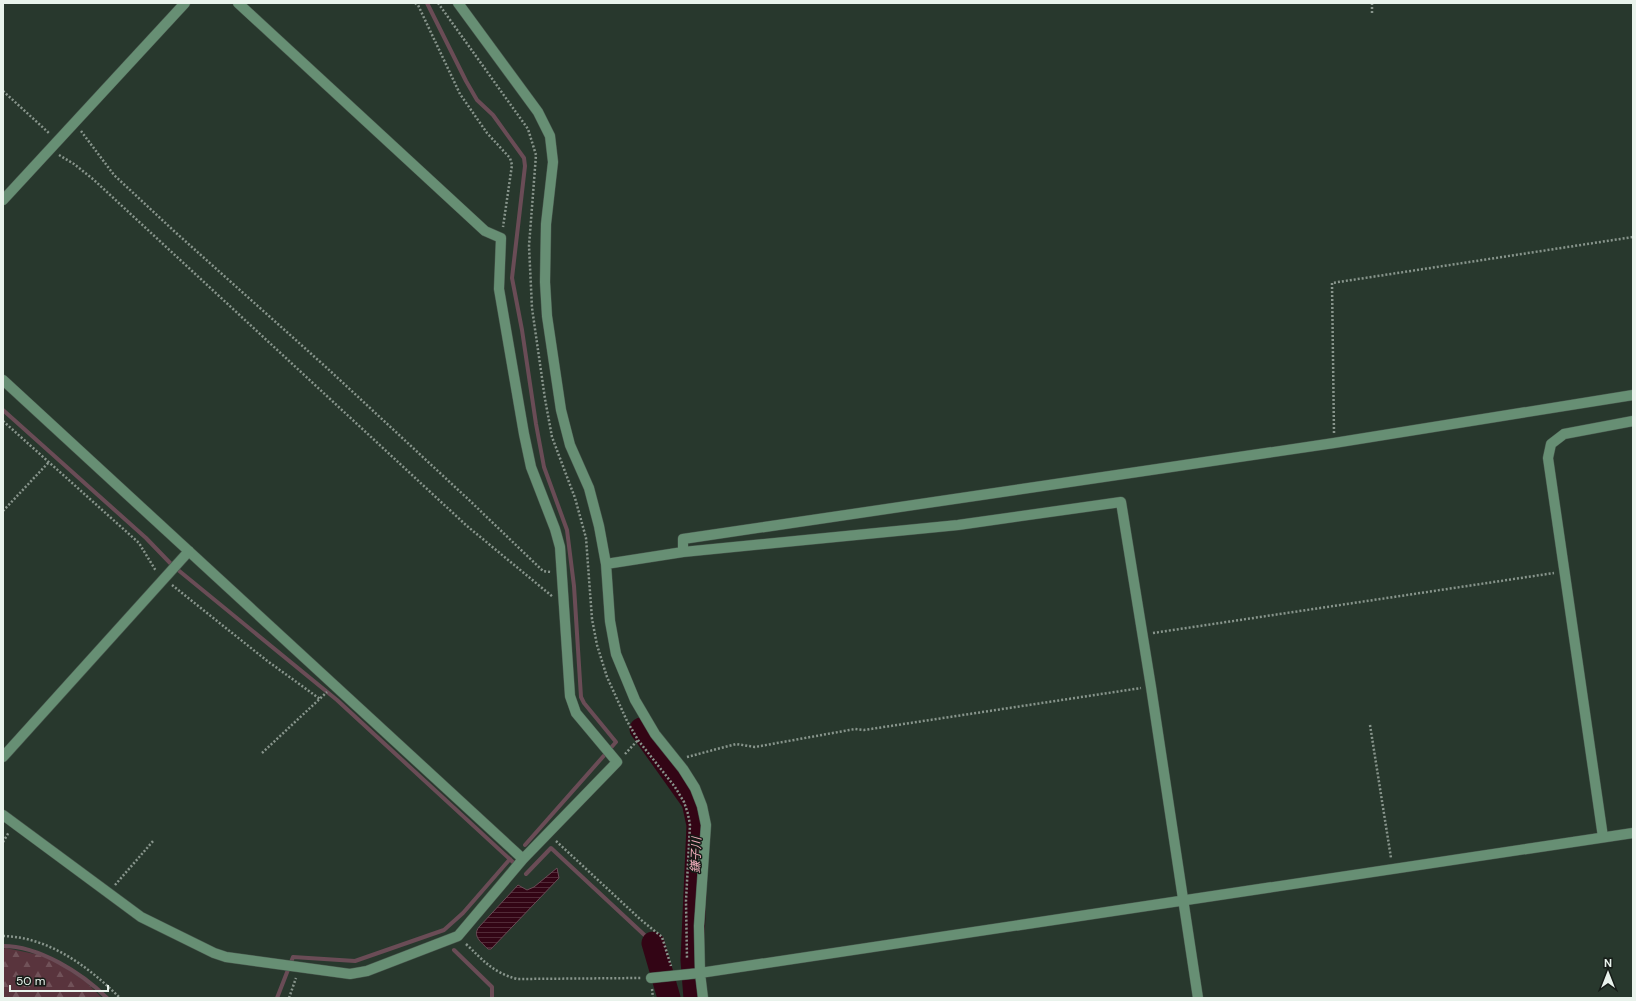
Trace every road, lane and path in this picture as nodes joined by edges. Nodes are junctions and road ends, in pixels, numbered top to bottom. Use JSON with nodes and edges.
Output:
{"nodes":[{"id":1,"x":185,"y":3,"type":"edge"},
{"id":2,"x":238,"y":3,"type":"edge"},
{"id":3,"x":415,"y":3,"type":"edge"},
{"id":4,"x":458,"y":3,"type":"edge"},
{"id":5,"x":1372,"y":3,"type":"edge"},
{"id":6,"x":1372,"y":15,"type":"dead end"},
{"id":7,"x":3,"y":91,"type":"edge"},
{"id":8,"x":73,"y":124,"type":"junction"},
{"id":9,"x":58,"y":141,"type":"junction"},
{"id":10,"x":50,"y":149,"type":"junction"},
{"id":11,"x":3,"y":200,"type":"edge"},
{"id":12,"x":1633,"y":237,"type":"edge"},
{"id":13,"x":501,"y":238,"type":"junction"},
{"id":14,"x":3,"y":380,"type":"edge"},
{"id":15,"x":1633,"y":395,"type":"edge"},
{"id":16,"x":3,"y":421,"type":"edge"},
{"id":17,"x":1633,"y":421,"type":"edge"},
{"id":18,"x":1334,"y":443,"type":"junction"},
{"id":19,"x":49,"y":462,"type":"junction"},
{"id":20,"x":3,"y":512,"type":"edge"},
{"id":21,"x":189,"y":551,"type":"junction"},
{"id":22,"x":683,"y":552,"type":"junction"},
{"id":23,"x":606,"y":564,"type":"junction"},
{"id":24,"x":1564,"y":571,"type":"junction"},
{"id":25,"x":562,"y":572,"type":"junction"},
{"id":26,"x":164,"y":579,"type":"junction"},
{"id":27,"x":564,"y":603,"type":"junction"},
{"id":28,"x":1143,"y":634,"type":"junction"},
{"id":29,"x":334,"y":685,"type":"junction"},
{"id":30,"x":1151,"y":687,"type":"junction"},
{"id":31,"x":614,"y":695,"type":"dead end"},
{"id":32,"x":320,"y":699,"type":"junction"},
{"id":33,"x":1370,"y":725,"type":"dead end"},
{"id":34,"x":638,"y":740,"type":"junction"},
{"id":35,"x":262,"y":753,"type":"dead end"},
{"id":36,"x":3,"y":757,"type":"edge"},
{"id":37,"x":617,"y":762,"type":"junction"},
{"id":38,"x":677,"y":762,"type":"junction"},
{"id":39,"x":3,"y":815,"type":"edge"},
{"id":40,"x":548,"y":833,"type":"junction"},
{"id":41,"x":1633,"y":833,"type":"edge"},
{"id":42,"x":1603,"y":837,"type":"junction"},
{"id":43,"x":154,"y":840,"type":"dead end"},
{"id":44,"x":523,"y":859,"type":"junction"},
{"id":45,"x":1393,"y":868,"type":"junction"},
{"id":46,"x":108,"y":892,"type":"junction"},
{"id":47,"x":1183,"y":900,"type":"junction"},
{"id":48,"x":3,"y":936,"type":"edge"},
{"id":49,"x":458,"y":936,"type":"junction"},
{"id":50,"x":299,"y":968,"type":"junction"},
{"id":51,"x":700,"y":973,"type":"junction"},
{"id":52,"x":689,"y":974,"type":"junction"},
{"id":53,"x":674,"y":976,"type":"junction"},
{"id":54,"x":651,"y":978,"type":"joint"},
{"id":55,"x":120,"y":998,"type":"edge"},
{"id":56,"x":289,"y":998,"type":"edge"},
{"id":57,"x":703,"y":998,"type":"edge"},
{"id":58,"x":1198,"y":998,"type":"edge"}],
"edges":[{"from":1,"to":8,"type":"street"},
{"from":2,"to":13,"type":"street"},
{"from":3,"to":13,"type":"path"},
{"from":4,"to":23,"type":"street"},
{"from":5,"to":6,"type":"path"},
{"from":7,"to":9,"type":"path"},
{"from":8,"to":9,"type":"street"},
{"from":8,"to":25,"type":"path"},
{"from":9,"to":10,"type":"street"},
{"from":10,"to":11,"type":"street"},
{"from":10,"to":27,"type":"path"},
{"from":12,"to":18,"type":"path"},
{"from":13,"to":25,"type":"street"},
{"from":14,"to":21,"type":"street"},
{"from":15,"to":18,"type":"street"},
{"from":16,"to":19,"type":"path"},
{"from":17,"to":24,"type":"street"},
{"from":18,"to":22,"type":"street"},
{"from":19,"to":20,"type":"path"},
{"from":19,"to":26,"type":"path"},
{"from":21,"to":26,"type":"street"},
{"from":21,"to":29,"type":"street"},
{"from":22,"to":23,"type":"street"},
{"from":22,"to":28,"type":"street"},
{"from":23,"to":38,"type":"street"},
{"from":24,"to":28,"type":"path"},
{"from":24,"to":42,"type":"street"},
{"from":25,"to":27,"type":"street"},
{"from":26,"to":32,"type":"path"},
{"from":26,"to":36,"type":"street"},
{"from":27,"to":37,"type":"street"},
{"from":28,"to":30,"type":"street"},
{"from":29,"to":32,"type":"path"},
{"from":29,"to":44,"type":"street"},
{"from":30,"to":38,"type":"path"},
{"from":30,"to":47,"type":"street"},
{"from":31,"to":34,"type":"path"},
{"from":32,"to":35,"type":"path"},
{"from":33,"to":45,"type":"path"},
{"from":34,"to":37,"type":"path"},
{"from":34,"to":52,"type":"path"},
{"from":37,"to":40,"type":"street"},
{"from":38,"to":51,"type":"street"},
{"from":39,"to":46,"type":"street"},
{"from":40,"to":44,"type":"street"},
{"from":40,"to":53,"type":"path"},
{"from":41,"to":42,"type":"street"},
{"from":42,"to":45,"type":"street"},
{"from":43,"to":46,"type":"path"},
{"from":44,"to":49,"type":"street"},
{"from":45,"to":47,"type":"street"},
{"from":46,"to":50,"type":"street"},
{"from":47,"to":51,"type":"street"},
{"from":47,"to":58,"type":"street"},
{"from":48,"to":55,"type":"path"},
{"from":49,"to":50,"type":"street"},
{"from":49,"to":54,"type":"path"},
{"from":50,"to":56,"type":"path"},
{"from":51,"to":52,"type":"street"},
{"from":51,"to":57,"type":"street"},
{"from":52,"to":53,"type":"street"},
{"from":53,"to":54,"type":"street"}]}
